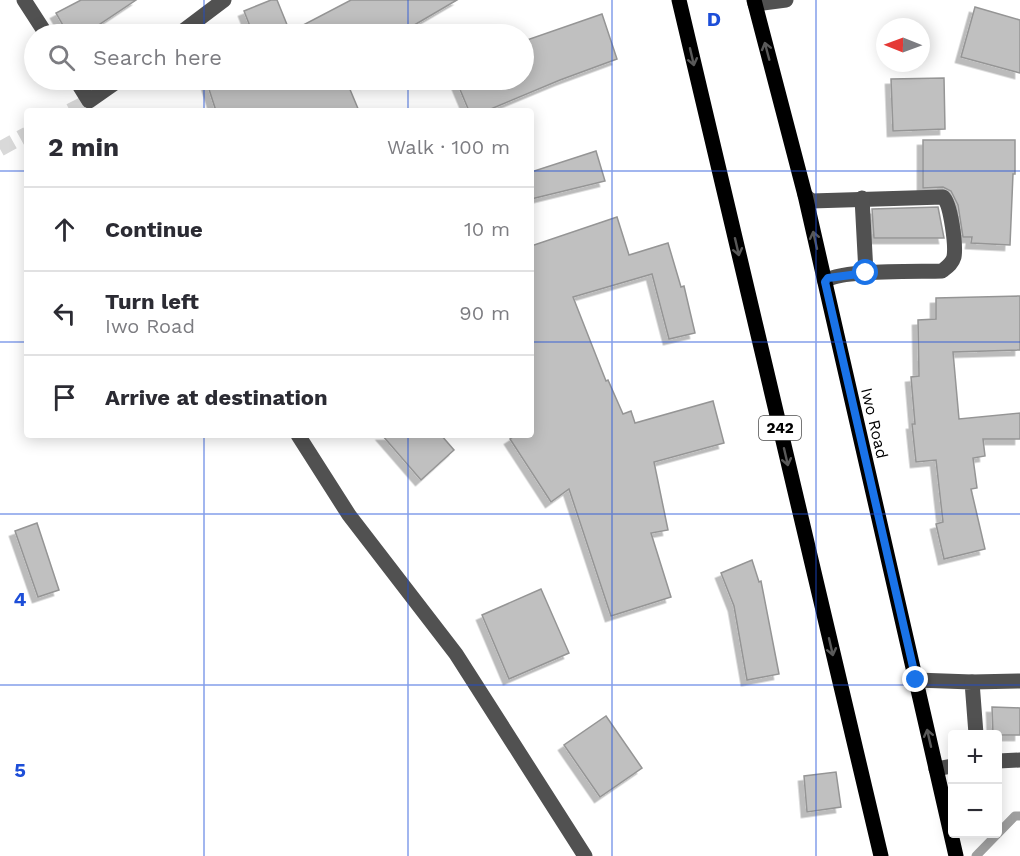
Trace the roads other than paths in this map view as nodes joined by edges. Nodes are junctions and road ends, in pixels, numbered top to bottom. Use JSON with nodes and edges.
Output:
{"nodes":[{"id":1,"x":24,"y":0,"type":"edge"},
{"id":2,"x":224,"y":0,"type":"edge"},
{"id":3,"x":679,"y":0,"type":"edge"},
{"id":4,"x":786,"y":0,"type":"edge"},
{"id":5,"x":754,"y":2,"type":"edge"},
{"id":6,"x":40,"y":24,"type":"edge"},
{"id":7,"x":192,"y":24,"type":"edge"},
{"id":8,"x":83,"y":90,"type":"edge"},
{"id":9,"x":109,"y":90,"type":"edge"},
{"id":10,"x":93,"y":106,"type":"edge"},
{"id":11,"x":805,"y":195,"type":"junction"},
{"id":12,"x":862,"y":198,"type":"junction"},
{"id":13,"x":866,"y":273,"type":"junction"},
{"id":14,"x":825,"y":282,"type":"junction"},
{"id":15,"x":300,"y":438,"type":"edge"},
{"id":16,"x":916,"y":680,"type":"junction"},
{"id":17,"x":1020,"y":681,"type":"edge"},
{"id":18,"x":972,"y":682,"type":"junction"},
{"id":19,"x":976,"y":730,"type":"edge"},
{"id":20,"x":1020,"y":760,"type":"edge"},
{"id":21,"x":1002,"y":761,"type":"edge"},
{"id":22,"x":948,"y":767,"type":"edge"},
{"id":23,"x":936,"y":769,"type":"junction"},
{"id":24,"x":585,"y":856,"type":"edge"},
{"id":25,"x":880,"y":856,"type":"edge"},
{"id":26,"x":956,"y":856,"type":"edge"}],
"edges":[{"from":1,"to":6,"type":"street"},
{"from":2,"to":7,"type":"street"},
{"from":3,"to":25,"type":"main road","number":"242","one_way":true},
{"from":4,"to":5,"type":"street"},
{"from":11,"to":5,"type":"main road","name":"Iwo Road","one_way":true},
{"from":8,"to":10,"type":"street"},
{"from":9,"to":10,"type":"street"},
{"from":11,"to":12,"type":"street"},
{"from":14,"to":11,"type":"main road","name":"Iwo Road","one_way":true},
{"from":12,"to":13,"type":"street"},
{"from":12,"to":13,"type":"street"},
{"from":13,"to":14,"type":"street"},
{"from":14,"to":16,"type":"main road","name":"Iwo Road"},
{"from":15,"to":24,"type":"street"},
{"from":16,"to":18,"type":"street"},
{"from":23,"to":16,"type":"main road","name":"Iwo Road","one_way":true},
{"from":17,"to":18,"type":"street"},
{"from":18,"to":19,"type":"street"},
{"from":20,"to":21,"type":"street"},
{"from":22,"to":23,"type":"street"},
{"from":23,"to":26,"type":"main road","name":"Iwo Road"}]}
